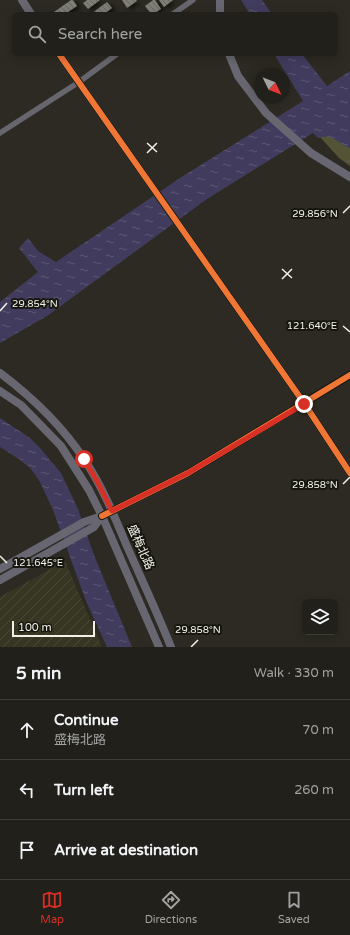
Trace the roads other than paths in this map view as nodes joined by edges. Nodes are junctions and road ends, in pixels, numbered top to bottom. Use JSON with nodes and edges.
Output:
{"nodes":[{"id":1,"x":22,"y":0,"type":"edge"},
{"id":2,"x":193,"y":0,"type":"edge"},
{"id":3,"x":220,"y":0,"type":"edge"},
{"id":4,"x":30,"y":12,"type":"edge"},
{"id":5,"x":176,"y":12,"type":"edge"},
{"id":6,"x":220,"y":12,"type":"edge"},
{"id":7,"x":60,"y":56,"type":"edge"},
{"id":8,"x":114,"y":56,"type":"edge"},
{"id":9,"x":230,"y":56,"type":"edge"},
{"id":10,"x":79,"y":82,"type":"junction"},
{"id":11,"x":0,"y":133,"type":"edge"},
{"id":12,"x":350,"y":177,"type":"edge"},
{"id":13,"x":0,"y":373,"type":"edge"},
{"id":14,"x":350,"y":375,"type":"edge"},
{"id":15,"x":0,"y":391,"type":"edge"},
{"id":16,"x":304,"y":404,"type":"junction"},
{"id":17,"x":350,"y":473,"type":"edge"},
{"id":18,"x":112,"y":511,"type":"junction"},
{"id":19,"x":102,"y":516,"type":"junction"},
{"id":20,"x":0,"y":569,"type":"edge"},
{"id":21,"x":0,"y":580,"type":"edge"},
{"id":22,"x":159,"y":647,"type":"edge"},
{"id":23,"x":171,"y":647,"type":"edge"}],
"edges":[{"from":1,"to":4,"type":"street"},
{"from":2,"to":5,"type":"street"},
{"from":3,"to":6,"type":"street"},
{"from":7,"to":10,"type":"street"},
{"from":8,"to":10,"type":"street"},
{"from":9,"to":12,"type":"street"},
{"from":10,"to":11,"type":"street"},
{"from":10,"to":16,"type":"street"},
{"from":13,"to":18,"type":"street","name":"盛梅北路"},
{"from":14,"to":16,"type":"street"},
{"from":15,"to":19,"type":"street","name":"盛梅北路"},
{"from":16,"to":17,"type":"street"},
{"from":16,"to":18,"type":"street"},
{"from":18,"to":19,"type":"street"},
{"from":18,"to":23,"type":"street","name":"盛梅北路"},
{"from":19,"to":20,"type":"street"},
{"from":19,"to":21,"type":"street"},
{"from":19,"to":22,"type":"street","name":"盛梅北路"}]}
